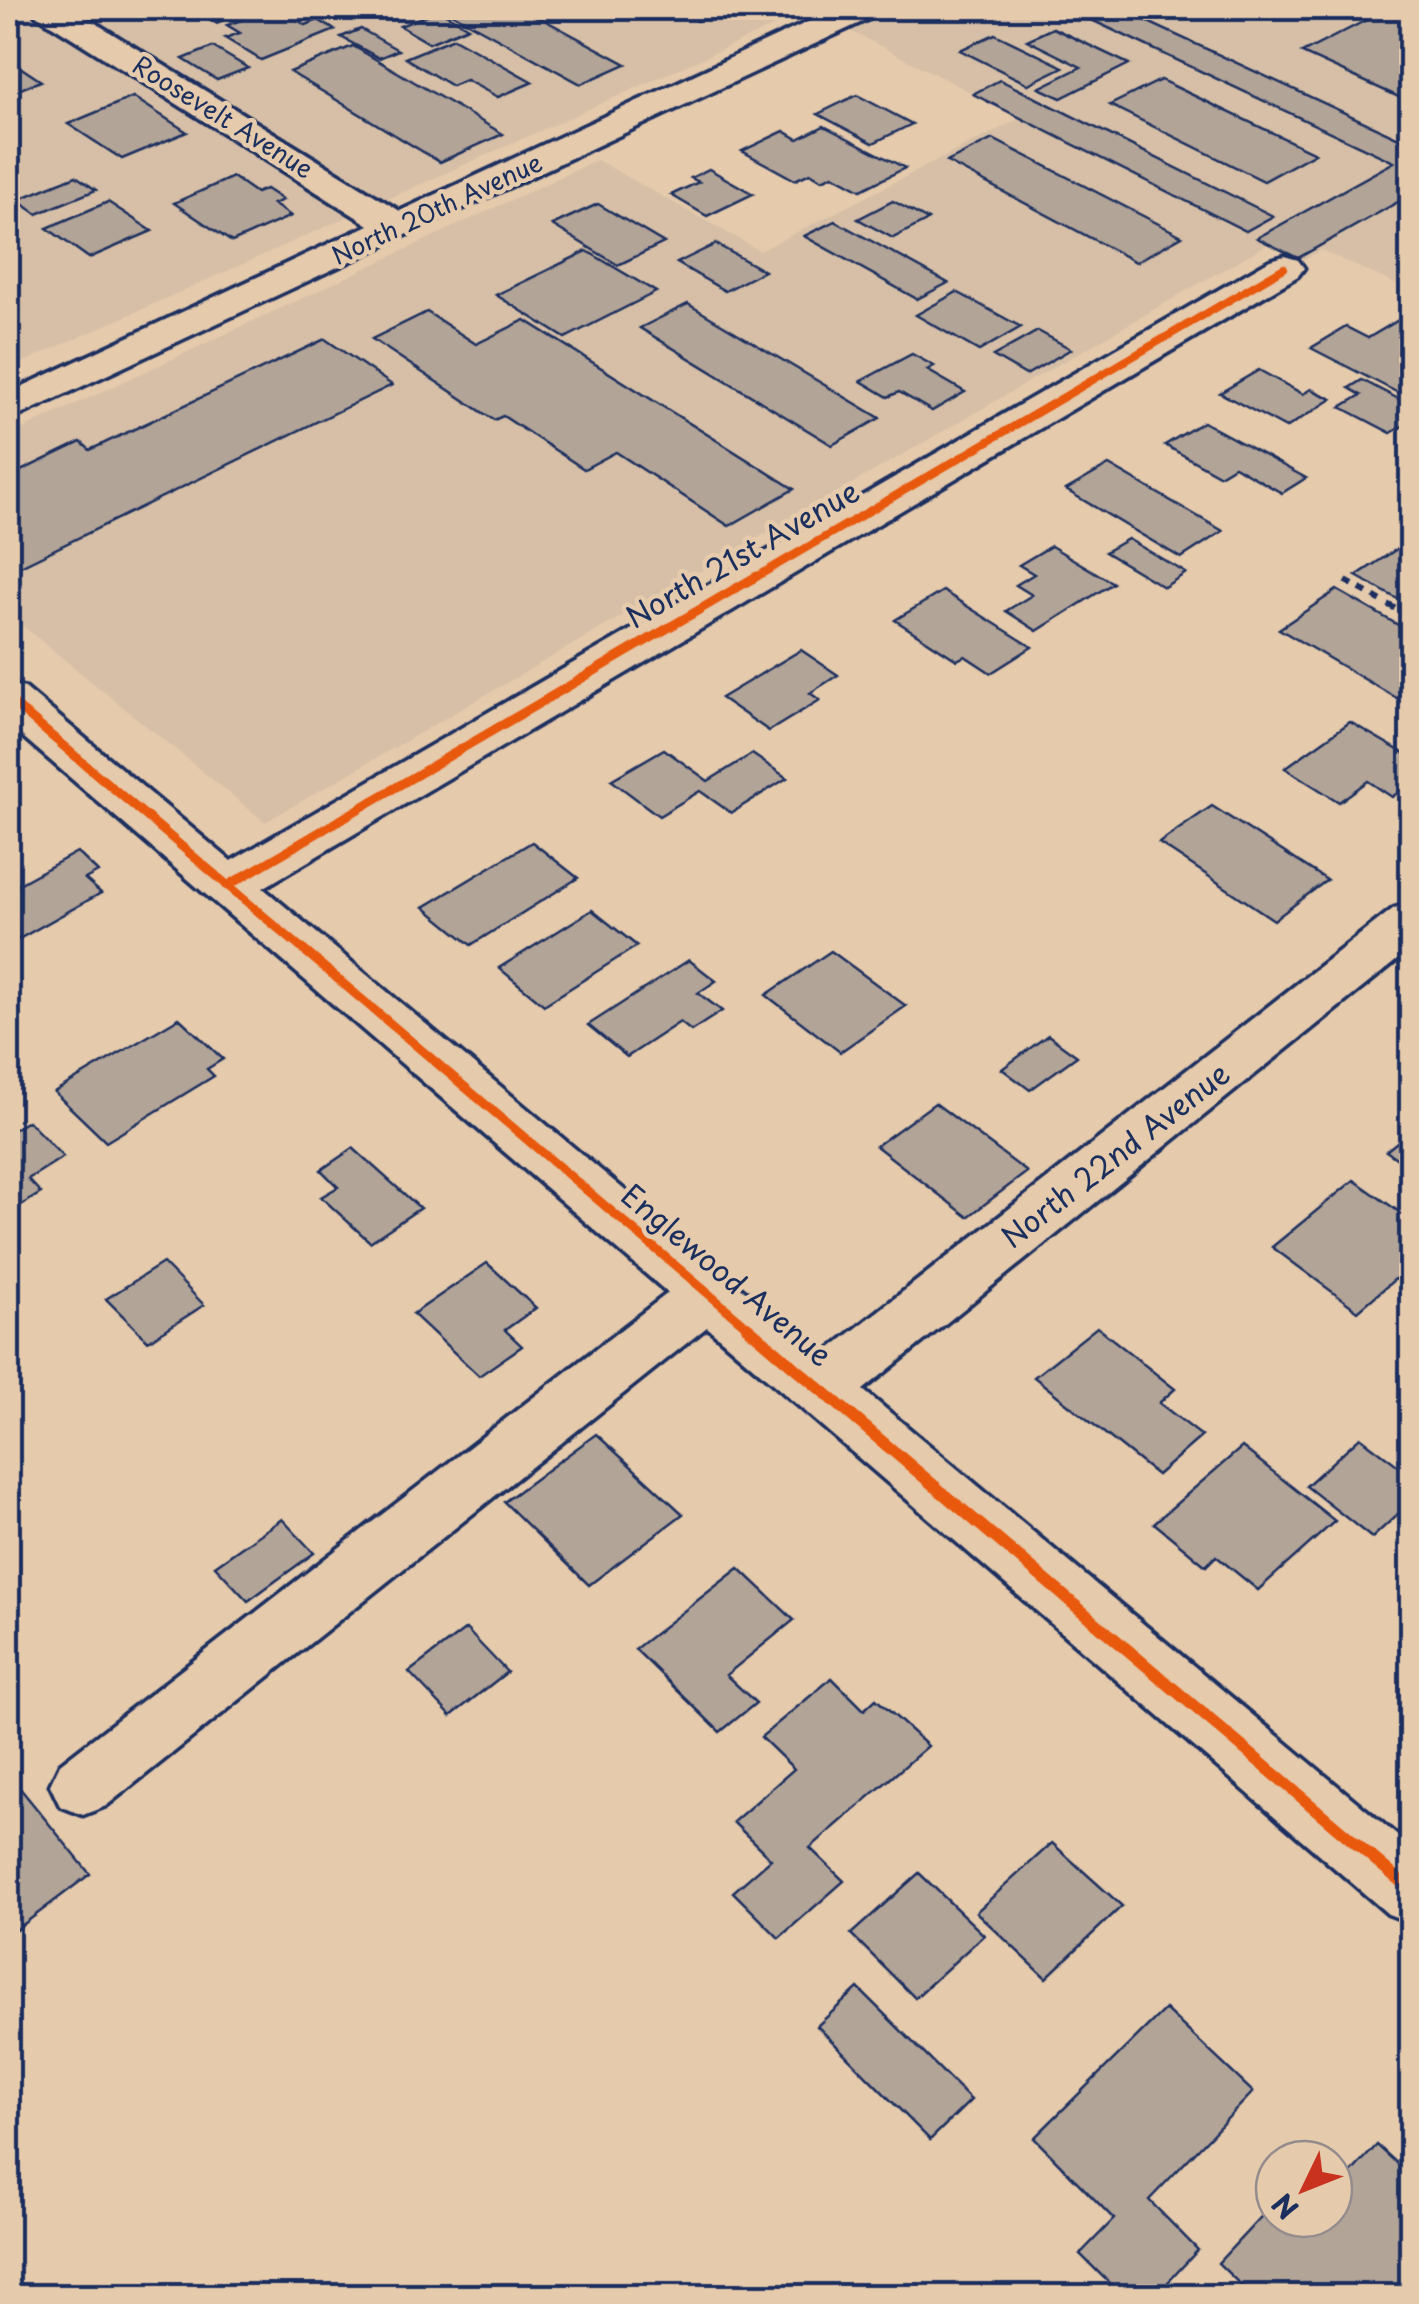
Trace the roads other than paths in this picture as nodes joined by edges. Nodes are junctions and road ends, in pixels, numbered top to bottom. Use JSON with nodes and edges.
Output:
{"nodes":[{"id":1,"x":48,"y":8,"type":"edge"},
{"id":2,"x":786,"y":8,"type":"edge"},
{"id":3,"x":866,"y":8,"type":"edge"},
{"id":4,"x":824,"y":27,"type":"junction"},
{"id":5,"x":399,"y":227,"type":"junction"},
{"id":6,"x":1284,"y":268,"type":"dead end"},
{"id":7,"x":8,"y":408,"type":"edge"},
{"id":8,"x":8,"y":699,"type":"edge"},
{"id":9,"x":227,"y":886,"type":"junction"},
{"id":10,"x":1412,"y":921,"type":"edge"},
{"id":11,"x":708,"y":1294,"type":"junction"},
{"id":12,"x":822,"y":1390,"type":"junction"},
{"id":13,"x":83,"y":1784,"type":"dead end"},
{"id":14,"x":1412,"y":1891,"type":"edge"}],
"edges":[{"from":1,"to":5,"type":"street","name":"Roosevelt Avenue"},
{"from":2,"to":4,"type":"street"},
{"from":3,"to":4,"type":"street","name":"North 20th Avenue"},
{"from":4,"to":5,"type":"street","name":"North 20th Avenue"},
{"from":5,"to":7,"type":"street","name":"North 20th Avenue"},
{"from":6,"to":9,"type":"street","name":"North 21st Avenue"},
{"from":8,"to":9,"type":"street","name":"Englewood Avenue"},
{"from":9,"to":11,"type":"street","name":"Englewood Avenue"},
{"from":10,"to":12,"type":"street","name":"North 22nd Avenue"},
{"from":11,"to":12,"type":"street","name":"Englewood Avenue"},
{"from":11,"to":13,"type":"street"},
{"from":12,"to":14,"type":"street","name":"Englewood Avenue"}]}
